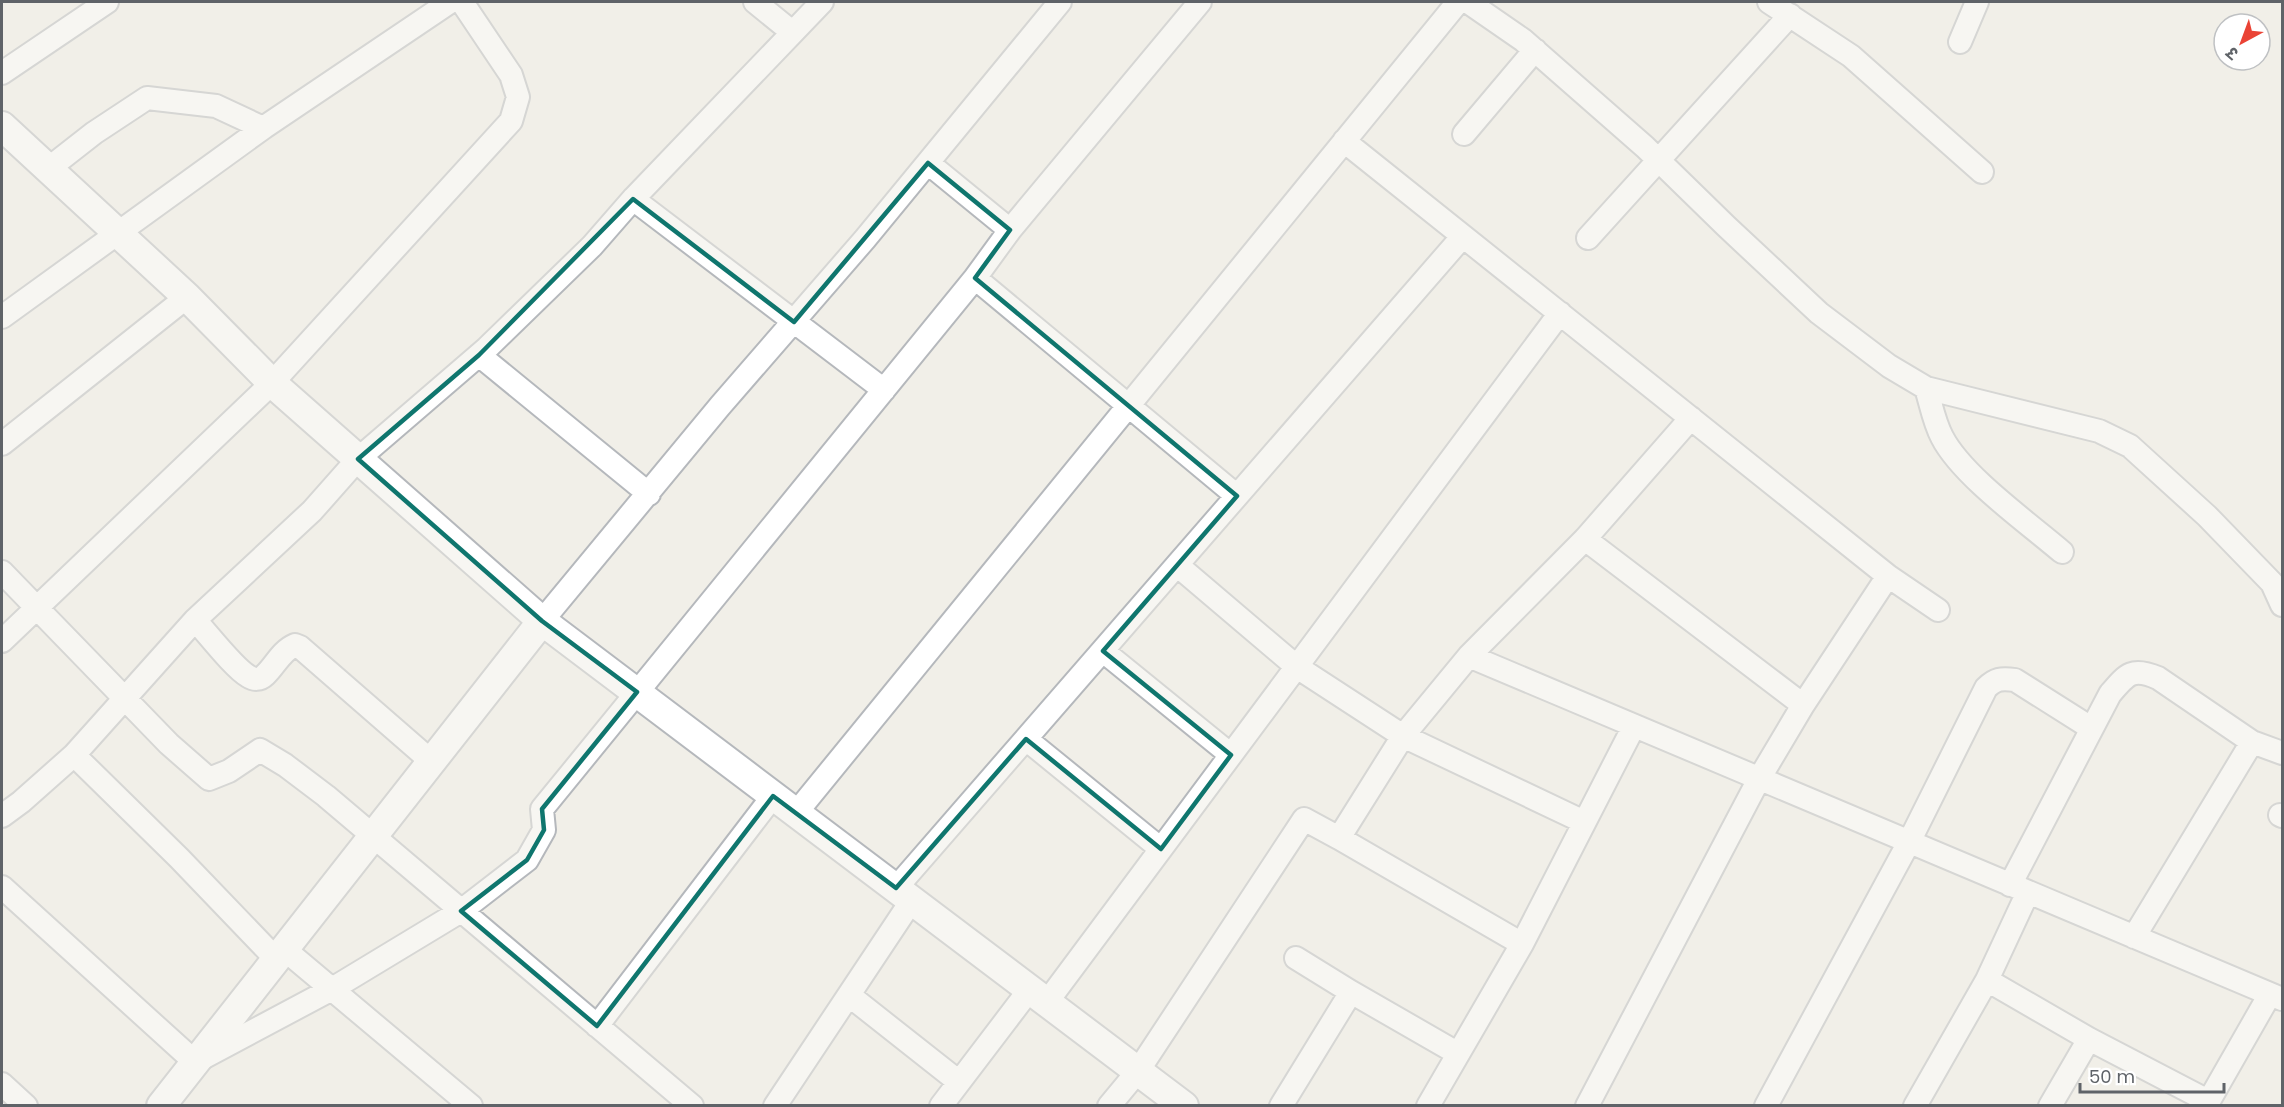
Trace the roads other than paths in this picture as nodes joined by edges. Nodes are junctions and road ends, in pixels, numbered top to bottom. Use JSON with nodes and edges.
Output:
{"nodes":[{"id":1,"x":107,"y":2,"type":"edge"},
{"id":2,"x":450,"y":2,"type":"edge"},
{"id":3,"x":462,"y":2,"type":"edge"},
{"id":4,"x":755,"y":2,"type":"edge"},
{"id":5,"x":822,"y":2,"type":"edge"},
{"id":6,"x":1060,"y":2,"type":"edge"},
{"id":7,"x":1200,"y":2,"type":"edge"},
{"id":8,"x":1458,"y":2,"type":"edge"},
{"id":9,"x":1468,"y":2,"type":"edge"},
{"id":10,"x":1769,"y":2,"type":"edge"},
{"id":11,"x":1977,"y":2,"type":"edge"},
{"id":12,"x":1790,"y":15,"type":"junction"},
{"id":13,"x":792,"y":32,"type":"junction"},
{"id":14,"x":1960,"y":42,"type":"dead end"},
{"id":15,"x":1535,"y":50,"type":"junction"},
{"id":16,"x":2,"y":73,"type":"edge"},
{"id":17,"x":2,"y":126,"type":"edge"},
{"id":18,"x":263,"y":128,"type":"junction"},
{"id":19,"x":1464,"y":135,"type":"dead end"},
{"id":20,"x":1344,"y":141,"type":"junction"},
{"id":21,"x":1657,"y":159,"type":"junction"},
{"id":22,"x":928,"y":163,"type":"junction"},
{"id":23,"x":48,"y":169,"type":"junction"},
{"id":24,"x":1983,"y":172,"type":"dead end"},
{"id":25,"x":633,"y":199,"type":"junction"},
{"id":26,"x":1010,"y":230,"type":"junction"},
{"id":27,"x":116,"y":233,"type":"junction"},
{"id":28,"x":1463,"y":236,"type":"junction"},
{"id":29,"x":1588,"y":237,"type":"dead end"},
{"id":30,"x":975,"y":278,"type":"junction"},
{"id":31,"x":187,"y":297,"type":"junction"},
{"id":32,"x":1560,"y":313,"type":"junction"},
{"id":33,"x":2,"y":317,"type":"edge"},
{"id":34,"x":794,"y":322,"type":"junction"},
{"id":35,"x":479,"y":355,"type":"junction"},
{"id":36,"x":272,"y":383,"type":"junction"},
{"id":37,"x":1926,"y":388,"type":"junction"},
{"id":38,"x":884,"y":390,"type":"junction"},
{"id":39,"x":1128,"y":405,"type":"junction"},
{"id":40,"x":1691,"y":418,"type":"junction"},
{"id":41,"x":2,"y":444,"type":"edge"},
{"id":42,"x":358,"y":459,"type":"junction"},
{"id":43,"x":649,"y":494,"type":"junction"},
{"id":44,"x":1237,"y":496,"type":"junction"},
{"id":45,"x":1585,"y":539,"type":"junction"},
{"id":46,"x":2062,"y":552,"type":"dead end"},
{"id":47,"x":1177,"y":565,"type":"junction"},
{"id":48,"x":2,"y":572,"type":"edge"},
{"id":49,"x":1888,"y":576,"type":"junction"},
{"id":50,"x":2283,"y":605,"type":"edge"},
{"id":51,"x":38,"y":607,"type":"junction"},
{"id":52,"x":1938,"y":609,"type":"dead end"},
{"id":53,"x":195,"y":620,"type":"junction"},
{"id":54,"x":542,"y":621,"type":"junction"},
{"id":55,"x":2,"y":641,"type":"edge"},
{"id":56,"x":1102,"y":651,"type":"junction"},
{"id":57,"x":1469,"y":656,"type":"junction"},
{"id":58,"x":1297,"y":667,"type":"junction"},
{"id":59,"x":637,"y":692,"type":"junction"},
{"id":60,"x":125,"y":698,"type":"junction"},
{"id":61,"x":1803,"y":705,"type":"junction"},
{"id":62,"x":1634,"y":726,"type":"junction"},
{"id":63,"x":2091,"y":728,"type":"junction"},
{"id":64,"x":1403,"y":736,"type":"junction"},
{"id":65,"x":1026,"y":739,"type":"junction"},
{"id":66,"x":2252,"y":742,"type":"junction"},
{"id":67,"x":2283,"y":753,"type":"edge"},
{"id":68,"x":74,"y":755,"type":"junction"},
{"id":69,"x":1231,"y":755,"type":"junction"},
{"id":70,"x":431,"y":761,"type":"junction"},
{"id":71,"x":1759,"y":778,"type":"junction"},
{"id":72,"x":773,"y":796,"type":"junction"},
{"id":73,"x":796,"y":813,"type":"junction"},
{"id":74,"x":2,"y":816,"type":"edge"},
{"id":75,"x":1584,"y":822,"type":"junction"},
{"id":76,"x":373,"y":836,"type":"junction"},
{"id":77,"x":1339,"y":838,"type":"junction"},
{"id":78,"x":1909,"y":842,"type":"junction"},
{"id":79,"x":1161,"y":849,"type":"junction"},
{"id":80,"x":2,"y":887,"type":"edge"},
{"id":81,"x":2019,"y":889,"type":"junction"},
{"id":82,"x":904,"y":894,"type":"junction"},
{"id":83,"x":461,"y":911,"type":"junction"},
{"id":84,"x":2134,"y":937,"type":"junction"},
{"id":85,"x":1522,"y":944,"type":"junction"},
{"id":86,"x":280,"y":954,"type":"junction"},
{"id":87,"x":1296,"y":958,"type":"dead end"},
{"id":88,"x":1987,"y":980,"type":"junction"},
{"id":89,"x":332,"y":989,"type":"junction"},
{"id":90,"x":1351,"y":992,"type":"junction"},
{"id":91,"x":1038,"y":995,"type":"junction"},
{"id":92,"x":850,"y":996,"type":"junction"},
{"id":93,"x":2276,"y":997,"type":"edge"},
{"id":94,"x":597,"y":1026,"type":"junction"},
{"id":95,"x":2089,"y":1039,"type":"junction"},
{"id":96,"x":1457,"y":1053,"type":"junction"},
{"id":97,"x":195,"y":1062,"type":"junction"},
{"id":98,"x":1138,"y":1071,"type":"junction"},
{"id":99,"x":959,"y":1082,"type":"junction"},
{"id":100,"x":2,"y":1084,"type":"edge"},
{"id":101,"x":455,"y":1101,"type":"edge"},
{"id":102,"x":2207,"y":1103,"type":"edge"},
{"id":103,"x":26,"y":1106,"type":"edge"},
{"id":104,"x":161,"y":1106,"type":"edge"},
{"id":105,"x":692,"y":1106,"type":"edge"},
{"id":106,"x":775,"y":1106,"type":"edge"},
{"id":107,"x":941,"y":1106,"type":"edge"},
{"id":108,"x":1109,"y":1106,"type":"edge"},
{"id":109,"x":1184,"y":1106,"type":"edge"},
{"id":110,"x":1281,"y":1106,"type":"edge"},
{"id":111,"x":1428,"y":1106,"type":"edge"},
{"id":112,"x":1587,"y":1106,"type":"edge"},
{"id":113,"x":1766,"y":1106,"type":"edge"},
{"id":114,"x":1915,"y":1106,"type":"edge"},
{"id":115,"x":2050,"y":1106,"type":"edge"}],
"edges":[{"from":1,"to":16,"type":"street"},
{"from":2,"to":18,"type":"street"},
{"from":3,"to":36,"type":"street"},
{"from":4,"to":13,"type":"street"},
{"from":5,"to":13,"type":"street"},
{"from":6,"to":22,"type":"street"},
{"from":7,"to":26,"type":"street"},
{"from":8,"to":20,"type":"street"},
{"from":9,"to":15,"type":"street"},
{"from":10,"to":12,"type":"street"},
{"from":11,"to":14,"type":"street"},
{"from":12,"to":21,"type":"street"},
{"from":12,"to":24,"type":"street"},
{"from":13,"to":25,"type":"street"},
{"from":15,"to":19,"type":"street"},
{"from":15,"to":21,"type":"street"},
{"from":17,"to":23,"type":"street"},
{"from":18,"to":23,"type":"street"},
{"from":18,"to":27,"type":"street"},
{"from":20,"to":28,"type":"street"},
{"from":20,"to":39,"type":"street"},
{"from":21,"to":29,"type":"street"},
{"from":21,"to":37,"type":"street"},
{"from":22,"to":26,"type":"street"},
{"from":22,"to":34,"type":"street"},
{"from":23,"to":27,"type":"street"},
{"from":25,"to":34,"type":"street"},
{"from":25,"to":35,"type":"street"},
{"from":26,"to":30,"type":"street"},
{"from":27,"to":31,"type":"street"},
{"from":27,"to":33,"type":"street"},
{"from":28,"to":32,"type":"street"},
{"from":28,"to":44,"type":"street"},
{"from":30,"to":38,"type":"street"},
{"from":30,"to":39,"type":"street"},
{"from":31,"to":36,"type":"street"},
{"from":31,"to":41,"type":"street"},
{"from":32,"to":40,"type":"street"},
{"from":32,"to":58,"type":"street"},
{"from":34,"to":38,"type":"street"},
{"from":34,"to":43,"type":"street"},
{"from":35,"to":42,"type":"street"},
{"from":35,"to":43,"type":"street"},
{"from":36,"to":42,"type":"street"},
{"from":36,"to":51,"type":"street"},
{"from":37,"to":46,"type":"street"},
{"from":37,"to":50,"type":"street"},
{"from":38,"to":59,"type":"street"},
{"from":39,"to":44,"type":"street"},
{"from":39,"to":73,"type":"street"},
{"from":40,"to":45,"type":"street"},
{"from":40,"to":49,"type":"street"},
{"from":42,"to":53,"type":"street"},
{"from":42,"to":54,"type":"street"},
{"from":43,"to":54,"type":"street"},
{"from":44,"to":47,"type":"street"},
{"from":45,"to":57,"type":"street"},
{"from":45,"to":61,"type":"street"},
{"from":47,"to":56,"type":"street"},
{"from":47,"to":58,"type":"street"},
{"from":48,"to":51,"type":"street"},
{"from":49,"to":52,"type":"street"},
{"from":49,"to":61,"type":"street"},
{"from":51,"to":55,"type":"street"},
{"from":51,"to":60,"type":"street"},
{"from":53,"to":60,"type":"street"},
{"from":53,"to":70,"type":"street"},
{"from":54,"to":59,"type":"street"},
{"from":54,"to":70,"type":"street"},
{"from":56,"to":65,"type":"street"},
{"from":56,"to":69,"type":"street"},
{"from":57,"to":62,"type":"street"},
{"from":57,"to":64,"type":"street"},
{"from":58,"to":64,"type":"street"},
{"from":58,"to":69,"type":"street"},
{"from":59,"to":72,"type":"street"},
{"from":59,"to":83,"type":"street"},
{"from":60,"to":68,"type":"street"},
{"from":60,"to":76,"type":"street"},
{"from":61,"to":71,"type":"street"},
{"from":62,"to":71,"type":"street"},
{"from":62,"to":75,"type":"street"},
{"from":63,"to":66,"type":"street"},
{"from":63,"to":78,"type":"street"},
{"from":63,"to":81,"type":"street"},
{"from":64,"to":75,"type":"street"},
{"from":64,"to":77,"type":"street"},
{"from":65,"to":79,"type":"street"},
{"from":65,"to":82,"type":"street"},
{"from":66,"to":67,"type":"street"},
{"from":66,"to":84,"type":"street"},
{"from":68,"to":74,"type":"street"},
{"from":68,"to":86,"type":"street"},
{"from":69,"to":79,"type":"street"},
{"from":70,"to":76,"type":"street"},
{"from":71,"to":78,"type":"street"},
{"from":71,"to":112,"type":"street"},
{"from":72,"to":73,"type":"street"},
{"from":72,"to":94,"type":"street"},
{"from":73,"to":82,"type":"street"},
{"from":75,"to":85,"type":"street"},
{"from":76,"to":83,"type":"street"},
{"from":76,"to":86,"type":"street"},
{"from":77,"to":85,"type":"street"},
{"from":77,"to":98,"type":"street"},
{"from":78,"to":81,"type":"street"},
{"from":78,"to":113,"type":"street"},
{"from":79,"to":91,"type":"street"},
{"from":80,"to":97,"type":"street"},
{"from":81,"to":84,"type":"street"},
{"from":81,"to":88,"type":"street"},
{"from":82,"to":91,"type":"street"},
{"from":82,"to":92,"type":"street"},
{"from":83,"to":89,"type":"street"},
{"from":83,"to":94,"type":"street"},
{"from":84,"to":93,"type":"street"},
{"from":85,"to":96,"type":"street"},
{"from":86,"to":89,"type":"street"},
{"from":86,"to":97,"type":"street"},
{"from":87,"to":90,"type":"street"},
{"from":88,"to":95,"type":"street"},
{"from":88,"to":114,"type":"street"},
{"from":89,"to":97,"type":"street"},
{"from":89,"to":101,"type":"street"},
{"from":90,"to":96,"type":"street"},
{"from":90,"to":110,"type":"street"},
{"from":91,"to":98,"type":"street"},
{"from":91,"to":99,"type":"street"},
{"from":92,"to":99,"type":"street"},
{"from":92,"to":106,"type":"street"},
{"from":93,"to":102,"type":"street"},
{"from":94,"to":105,"type":"street"},
{"from":95,"to":102,"type":"street"},
{"from":95,"to":115,"type":"street"},
{"from":96,"to":111,"type":"street"},
{"from":97,"to":104,"type":"street"},
{"from":98,"to":108,"type":"street"},
{"from":98,"to":109,"type":"street"},
{"from":99,"to":107,"type":"street"},
{"from":100,"to":103,"type":"street"}]}
